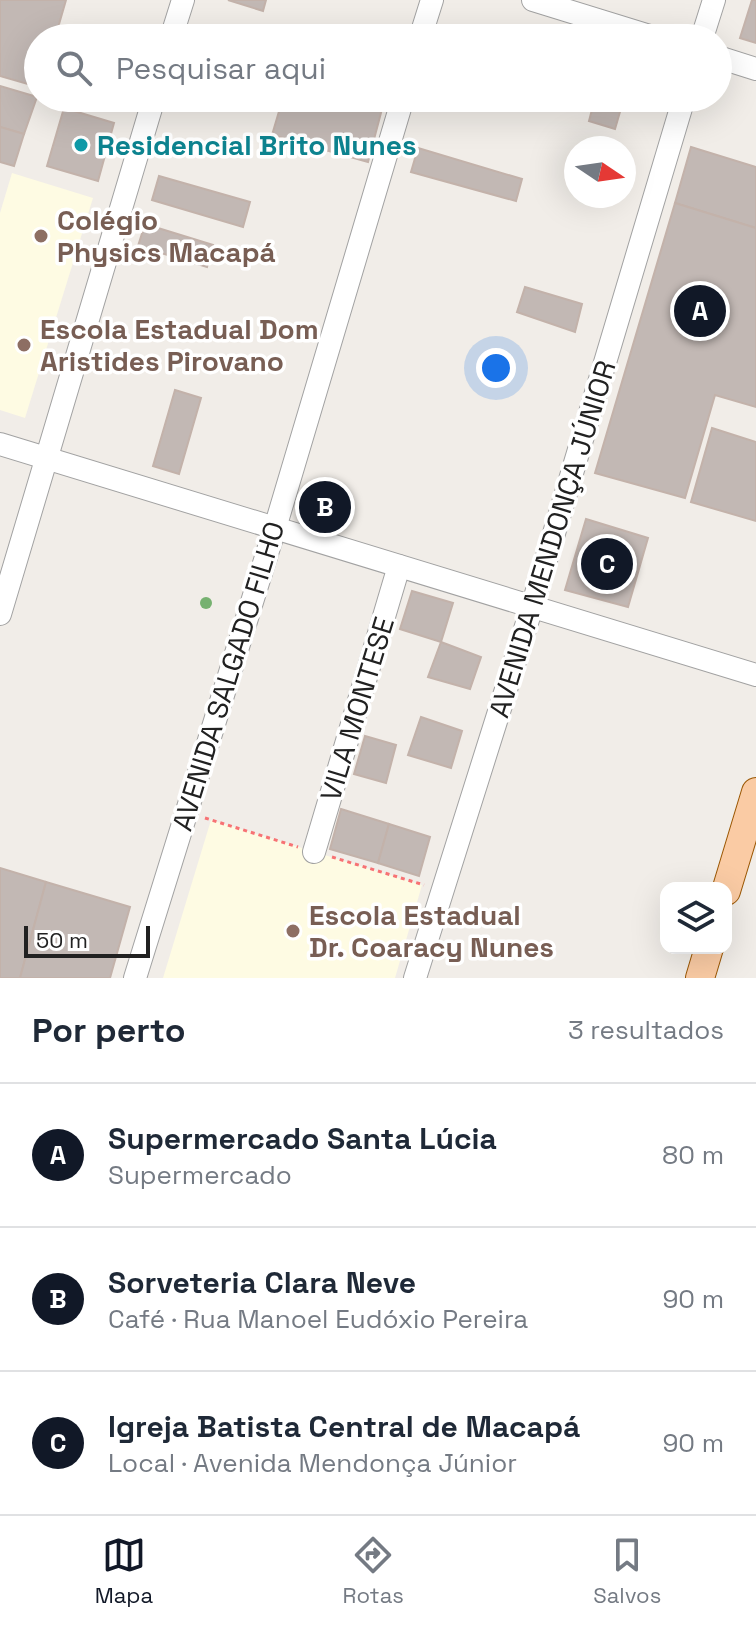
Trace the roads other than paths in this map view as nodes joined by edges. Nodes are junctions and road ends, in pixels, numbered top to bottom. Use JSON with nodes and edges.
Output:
{"nodes":[{"id":1,"x":183,"y":0,"type":"edge"},
{"id":2,"x":432,"y":0,"type":"edge"},
{"id":3,"x":533,"y":0,"type":"edge"},
{"id":4,"x":714,"y":0,"type":"edge"},
{"id":5,"x":175,"y":24,"type":"edge"},
{"id":6,"x":424,"y":24,"type":"edge"},
{"id":7,"x":611,"y":24,"type":"edge"},
{"id":8,"x":706,"y":24,"type":"edge"},
{"id":9,"x":732,"y":61,"type":"edge"},
{"id":10,"x":756,"y":69,"type":"edge"},
{"id":11,"x":150,"y":112,"type":"edge"},
{"id":12,"x":399,"y":112,"type":"edge"},
{"id":13,"x":680,"y":112,"type":"edge"},
{"id":14,"x":0,"y":444,"type":"edge"},
{"id":15,"x":47,"y":458,"type":"junction"},
{"id":16,"x":275,"y":528,"type":"junction"},
{"id":17,"x":399,"y":566,"type":"junction"},
{"id":18,"x":532,"y":607,"type":"junction"},
{"id":19,"x":0,"y":614,"type":"edge"},
{"id":20,"x":756,"y":675,"type":"edge"},
{"id":21,"x":756,"y":792,"type":"edge"},
{"id":22,"x":314,"y":852,"type":"dead end"},
{"id":23,"x":729,"y":882,"type":"edge"},
{"id":24,"x":707,"y":954,"type":"edge"},
{"id":25,"x":135,"y":978,"type":"edge"},
{"id":26,"x":415,"y":978,"type":"edge"},
{"id":27,"x":700,"y":978,"type":"edge"}],
"edges":[{"from":1,"to":5,"type":"street"},
{"from":2,"to":6,"type":"street"},
{"from":3,"to":7,"type":"street"},
{"from":4,"to":8,"type":"street"},
{"from":9,"to":10,"type":"street"},
{"from":11,"to":15,"type":"street"},
{"from":12,"to":16,"type":"street","name":"AVENIDA SALGADO FILHO"},
{"from":13,"to":18,"type":"street","name":"AVENIDA MENDONÇA JÚNIOR"},
{"from":14,"to":15,"type":"street"},
{"from":15,"to":16,"type":"street"},
{"from":15,"to":19,"type":"street"},
{"from":16,"to":17,"type":"street"},
{"from":16,"to":25,"type":"street","name":"AVENIDA SALGADO FILHO"},
{"from":17,"to":18,"type":"street"},
{"from":17,"to":22,"type":"street","name":"VILA MONTESE"},
{"from":18,"to":20,"type":"street"},
{"from":18,"to":26,"type":"street","name":"AVENIDA MENDONÇA JÚNIOR"},
{"from":21,"to":23,"type":"main road"},
{"from":24,"to":27,"type":"main road"}]}
